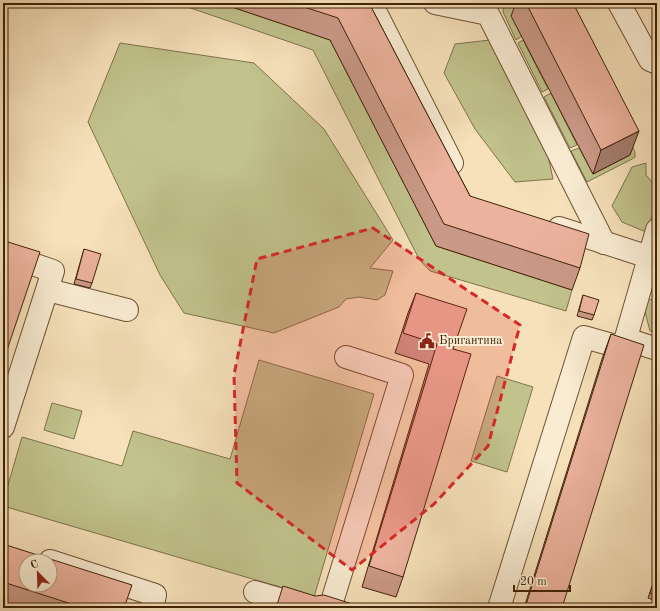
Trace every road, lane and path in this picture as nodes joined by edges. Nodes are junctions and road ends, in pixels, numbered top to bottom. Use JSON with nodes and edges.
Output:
{"nodes":[{"id":1,"x":371,"y":3,"type":"edge"},
{"id":2,"x":435,"y":3,"type":"edge"},
{"id":3,"x":619,"y":3,"type":"edge"},
{"id":4,"x":657,"y":63,"type":"edge"},
{"id":5,"x":460,"y":179,"type":"edge"},
{"id":6,"x":538,"y":221,"type":"edge"},
{"id":7,"x":657,"y":230,"type":"edge"},
{"id":8,"x":604,"y":243,"type":"junction"},
{"id":9,"x":3,"y":254,"type":"edge"},
{"id":10,"x":649,"y":257,"type":"junction"},
{"id":11,"x":48,"y":290,"type":"junction"},
{"id":12,"x":127,"y":310,"type":"dead end"},
{"id":13,"x":626,"y":339,"type":"junction"},
{"id":14,"x":657,"y":349,"type":"edge"},
{"id":15,"x":346,"y":357,"type":"dead end"},
{"id":16,"x":3,"y":427,"type":"edge"},
{"id":17,"x":58,"y":563,"type":"edge"},
{"id":18,"x":254,"y":592,"type":"dead end"},
{"id":19,"x":152,"y":608,"type":"edge"},
{"id":20,"x":310,"y":608,"type":"edge"},
{"id":21,"x":330,"y":608,"type":"edge"},
{"id":22,"x":499,"y":608,"type":"edge"}],
"edges":[{"from":1,"to":5,"type":"lane"},
{"from":2,"to":8,"type":"lane"},
{"from":3,"to":4,"type":"lane"},
{"from":6,"to":8,"type":"lane"},
{"from":7,"to":10,"type":"lane"},
{"from":8,"to":10,"type":"lane"},
{"from":9,"to":11,"type":"lane"},
{"from":10,"to":13,"type":"lane"},
{"from":11,"to":12,"type":"lane"},
{"from":11,"to":16,"type":"lane"},
{"from":13,"to":14,"type":"lane"},
{"from":13,"to":22,"type":"lane"},
{"from":15,"to":21,"type":"lane"},
{"from":17,"to":19,"type":"lane"},
{"from":18,"to":20,"type":"lane"}]}
